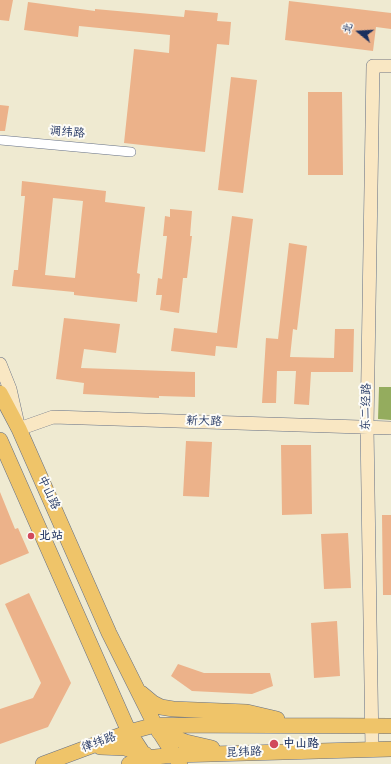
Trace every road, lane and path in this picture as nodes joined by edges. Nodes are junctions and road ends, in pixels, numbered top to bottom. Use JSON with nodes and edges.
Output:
{"nodes":[{"id":1,"x":391,"y":66,"type":"edge"},
{"id":2,"x":0,"y":140,"type":"edge"},
{"id":3,"x":132,"y":152,"type":"dead end"},
{"id":4,"x":0,"y":364,"type":"edge"},
{"id":5,"x":0,"y":394,"type":"edge"},
{"id":6,"x":367,"y":427,"type":"junction"},
{"id":7,"x":391,"y":428,"type":"edge"},
{"id":8,"x":19,"y":429,"type":"junction"},
{"id":9,"x":0,"y":440,"type":"edge"},
{"id":10,"x":105,"y":678,"type":"junction"},
{"id":11,"x":137,"y":688,"type":"junction"},
{"id":12,"x":295,"y":725,"type":"junction"},
{"id":13,"x":372,"y":726,"type":"junction"},
{"id":14,"x":391,"y":726,"type":"edge"},
{"id":15,"x":154,"y":728,"type":"junction"},
{"id":16,"x":129,"y":732,"type":"junction"},
{"id":17,"x":84,"y":749,"type":"junction"},
{"id":18,"x":372,"y":749,"type":"junction"},
{"id":19,"x":391,"y":749,"type":"edge"},
{"id":20,"x":241,"y":753,"type":"junction"},
{"id":21,"x":160,"y":760,"type":"edge"},
{"id":22,"x":43,"y":764,"type":"edge"},
{"id":23,"x":129,"y":764,"type":"edge"},
{"id":24,"x":208,"y":764,"type":"edge"}],
"edges":[{"from":1,"to":6,"type":"street","name":"东二经路"},
{"from":2,"to":3,"type":"street","name":"调纬路"},
{"from":4,"to":8,"type":"street"},
{"from":5,"to":8,"type":"main road","name":"中山路"},
{"from":6,"to":7,"type":"street","name":"新大路"},
{"from":6,"to":8,"type":"street","name":"新大路"},
{"from":6,"to":13,"type":"street","name":"东二经路"},
{"from":8,"to":11,"type":"main road","name":"中山路"},
{"from":9,"to":10,"type":"main road","name":"中山路"},
{"from":10,"to":15,"type":"main road"},
{"from":10,"to":16,"type":"main road","name":"中山路"},
{"from":11,"to":12,"type":"main road"},
{"from":11,"to":15,"type":"main road","name":"中山路"},
{"from":12,"to":13,"type":"main road"},
{"from":12,"to":15,"type":"main road"},
{"from":13,"to":14,"type":"main road"},
{"from":13,"to":18,"type":"street","name":"东二经路"},
{"from":15,"to":16,"type":"main road","name":"律纬路"},
{"from":15,"to":20,"type":"main road"},
{"from":15,"to":21,"type":"main road","name":"中山路"},
{"from":16,"to":17,"type":"main road","name":"律纬路"},
{"from":16,"to":21,"type":"main road","name":"中山路"},
{"from":17,"to":21,"type":"main road"},
{"from":17,"to":22,"type":"main road","name":"律纬路"},
{"from":18,"to":19,"type":"main road","name":"昆纬路"},
{"from":18,"to":20,"type":"main road","name":"昆纬路"},
{"from":20,"to":21,"type":"main road","name":"昆纬路"},
{"from":20,"to":24,"type":"main road"},
{"from":21,"to":23,"type":"main road"}]}
